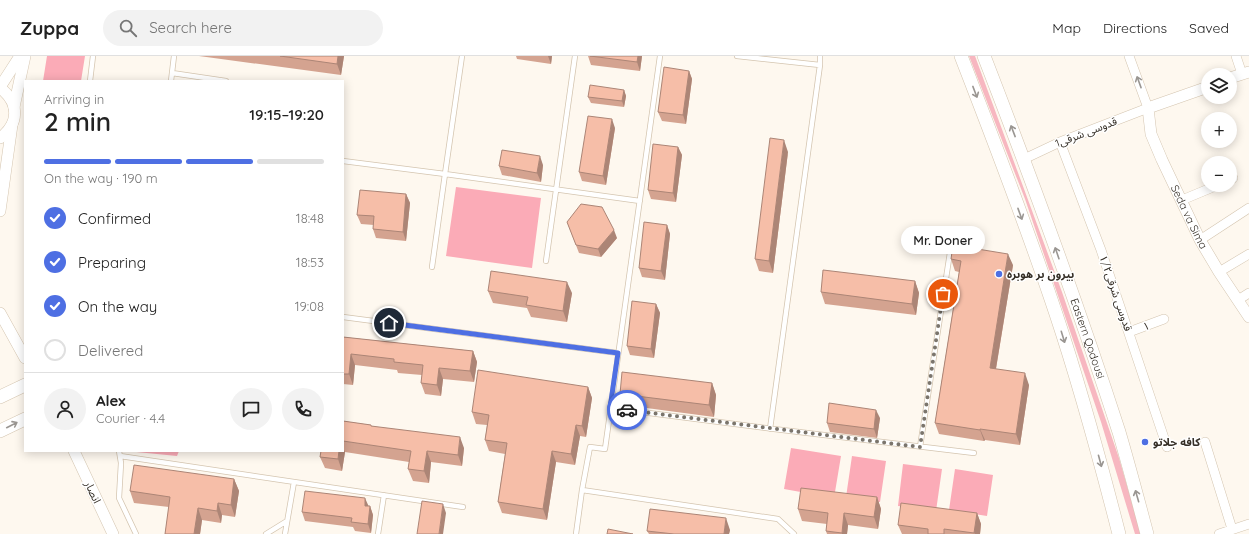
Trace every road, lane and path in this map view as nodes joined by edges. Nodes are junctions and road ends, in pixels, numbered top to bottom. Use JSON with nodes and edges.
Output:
{"nodes":[{"id":1,"x":20,"y":56,"type":"edge"},
{"id":2,"x":25,"y":56,"type":"edge"},
{"id":3,"x":93,"y":56,"type":"edge"},
{"id":4,"x":174,"y":56,"type":"edge"},
{"id":5,"x":462,"y":56,"type":"edge"},
{"id":6,"x":575,"y":56,"type":"edge"},
{"id":7,"x":660,"y":56,"type":"edge"},
{"id":8,"x":736,"y":56,"type":"edge"},
{"id":9,"x":820,"y":56,"type":"edge"},
{"id":10,"x":961,"y":56,"type":"edge"},
{"id":11,"x":984,"y":56,"type":"edge"},
{"id":12,"x":1129,"y":56,"type":"edge"},
{"id":13,"x":1236,"y":56,"type":"edge"},
{"id":14,"x":820,"y":65,"type":"junction"},
{"id":15,"x":172,"y":73,"type":"junction"},
{"id":16,"x":1246,"y":73,"type":"edge"},
{"id":17,"x":90,"y":80,"type":"edge"},
{"id":18,"x":171,"y":80,"type":"edge"},
{"id":19,"x":219,"y":80,"type":"edge"},
{"id":20,"x":0,"y":87,"type":"edge"},
{"id":21,"x":1201,"y":89,"type":"edge"},
{"id":22,"x":14,"y":108,"type":"junction"},
{"id":23,"x":1148,"y":108,"type":"junction"},
{"id":24,"x":12,"y":125,"type":"junction"},
{"id":25,"x":0,"y":138,"type":"edge"},
{"id":26,"x":1060,"y":142,"type":"junction"},
{"id":27,"x":1024,"y":159,"type":"junction"},
{"id":28,"x":344,"y":161,"type":"edge"},
{"id":29,"x":445,"y":174,"type":"junction"},
{"id":30,"x":556,"y":189,"type":"junction"},
{"id":31,"x":1201,"y":192,"type":"edge"},
{"id":32,"x":1182,"y":200,"type":"junction"},
{"id":33,"x":640,"y":201,"type":"junction"},
{"id":34,"x":1249,"y":208,"type":"edge"},
{"id":35,"x":0,"y":211,"type":"edge"},
{"id":36,"x":953,"y":233,"type":"dead end"},
{"id":37,"x":1200,"y":240,"type":"junction"},
{"id":38,"x":1249,"y":254,"type":"edge"},
{"id":39,"x":546,"y":261,"type":"dead end"},
{"id":40,"x":432,"y":267,"type":"dead end"},
{"id":41,"x":1219,"y":272,"type":"junction"},
{"id":42,"x":1249,"y":293,"type":"edge"},
{"id":43,"x":1238,"y":300,"type":"junction"},
{"id":44,"x":0,"y":313,"type":"edge"},
{"id":45,"x":344,"y":317,"type":"edge"},
{"id":46,"x":1249,"y":317,"type":"edge"},
{"id":47,"x":1164,"y":319,"type":"dead end"},
{"id":48,"x":1129,"y":332,"type":"junction"},
{"id":49,"x":618,"y":353,"type":"junction"},
{"id":50,"x":24,"y":356,"type":"edge"},
{"id":51,"x":24,"y":386,"type":"edge"},
{"id":52,"x":0,"y":398,"type":"edge"},
{"id":53,"x":610,"y":408,"type":"junction"},
{"id":54,"x":24,"y":419,"type":"edge"},
{"id":55,"x":770,"y":429,"type":"junction"},
{"id":56,"x":0,"y":431,"type":"edge"},
{"id":57,"x":1205,"y":442,"type":"dead end"},
{"id":58,"x":1167,"y":446,"type":"dead end"},
{"id":59,"x":920,"y":447,"type":"junction"},
{"id":60,"x":74,"y":452,"type":"edge"},
{"id":61,"x":974,"y":453,"type":"dead end"},
{"id":62,"x":119,"y":454,"type":"edge"},
{"id":63,"x":294,"y":482,"type":"junction"},
{"id":64,"x":582,"y":490,"type":"junction"},
{"id":65,"x":384,"y":495,"type":"junction"},
{"id":66,"x":463,"y":507,"type":"dead end"},
{"id":67,"x":287,"y":521,"type":"junction"},
{"id":68,"x":1249,"y":524,"type":"edge"},
{"id":69,"x":1232,"y":529,"type":"junction"},
{"id":70,"x":112,"y":534,"type":"edge"},
{"id":71,"x":136,"y":534,"type":"edge"},
{"id":72,"x":266,"y":534,"type":"edge"},
{"id":73,"x":284,"y":534,"type":"edge"},
{"id":74,"x":378,"y":534,"type":"edge"},
{"id":75,"x":576,"y":534,"type":"edge"},
{"id":76,"x":794,"y":534,"type":"edge"},
{"id":77,"x":1119,"y":534,"type":"edge"},
{"id":78,"x":1147,"y":534,"type":"edge"},
{"id":79,"x":1219,"y":534,"type":"edge"}],
"edges":[{"from":1,"to":20,"type":"street"},
{"from":2,"to":22,"type":"street"},
{"from":3,"to":17,"type":"lane"},
{"from":4,"to":15,"type":"lane"},
{"from":5,"to":29,"type":"lane"},
{"from":6,"to":30,"type":"lane"},
{"from":7,"to":33,"type":"lane"},
{"from":8,"to":14,"type":"lane"},
{"from":9,"to":14,"type":"lane"},
{"from":10,"to":77,"type":"main road","name":"Eastern Qodousi","one_way":true},
{"from":27,"to":11,"type":"main road","name":"Eastern Qodousi","one_way":true},
{"from":23,"to":12,"type":"street","one_way":true},
{"from":13,"to":16,"type":"street"},
{"from":14,"to":55,"type":"lane"},
{"from":15,"to":18,"type":"lane"},
{"from":15,"to":19,"type":"lane"},
{"from":20,"to":22,"type":"street"},
{"from":21,"to":23,"type":"street"},
{"from":22,"to":24,"type":"street"},
{"from":23,"to":26,"type":"street","name":"1قدوسی شرقی"},
{"from":23,"to":32,"type":"street","name":"Seda va Sima"},
{"from":24,"to":25,"type":"street"},
{"from":24,"to":35,"type":"street"},
{"from":26,"to":27,"type":"street","name":"1قدوسی شرقی"},
{"from":26,"to":48,"type":"street","name":"قدوسی شرقی۱/۲"},
{"from":78,"to":27,"type":"main road","name":"Eastern Qodousi","one_way":true},
{"from":28,"to":29,"type":"lane"},
{"from":29,"to":30,"type":"lane"},
{"from":29,"to":40,"type":"lane"},
{"from":30,"to":33,"type":"lane"},
{"from":30,"to":39,"type":"lane"},
{"from":31,"to":32,"type":"street"},
{"from":32,"to":37,"type":"street","name":"Seda va Sima"},
{"from":33,"to":49,"type":"lane"},
{"from":34,"to":37,"type":"street"},
{"from":36,"to":59,"type":"lane"},
{"from":37,"to":41,"type":"street","name":"Seda va Sima"},
{"from":38,"to":41,"type":"street"},
{"from":41,"to":43,"type":"street","name":"Seda va Sima"},
{"from":42,"to":43,"type":"street"},
{"from":43,"to":46,"type":"street","name":"Seda va Sima"},
{"from":44,"to":50,"type":"street"},
{"from":45,"to":49,"type":"lane"},
{"from":47,"to":48,"type":"street","name":"۱"},
{"from":48,"to":58,"type":"street","name":"قدوسی شرقی۱/۲"},
{"from":49,"to":53,"type":"lane"},
{"from":51,"to":52,"type":"main road"},
{"from":53,"to":55,"type":"lane"},
{"from":53,"to":64,"type":"lane"},
{"from":56,"to":54,"type":"main road","one_way":true},
{"from":55,"to":59,"type":"lane"},
{"from":57,"to":69,"type":"street"},
{"from":59,"to":61,"type":"lane"},
{"from":60,"to":70,"type":"street","name":"انصار"},
{"from":62,"to":63,"type":"lane"},
{"from":62,"to":71,"type":"lane"},
{"from":63,"to":65,"type":"lane"},
{"from":63,"to":67,"type":"lane"},
{"from":64,"to":75,"type":"lane"},
{"from":64,"to":76,"type":"lane"},
{"from":65,"to":66,"type":"lane"},
{"from":65,"to":74,"type":"lane"},
{"from":67,"to":72,"type":"lane"},
{"from":67,"to":73,"type":"lane"},
{"from":68,"to":69,"type":"street"},
{"from":69,"to":79,"type":"street"}]}
